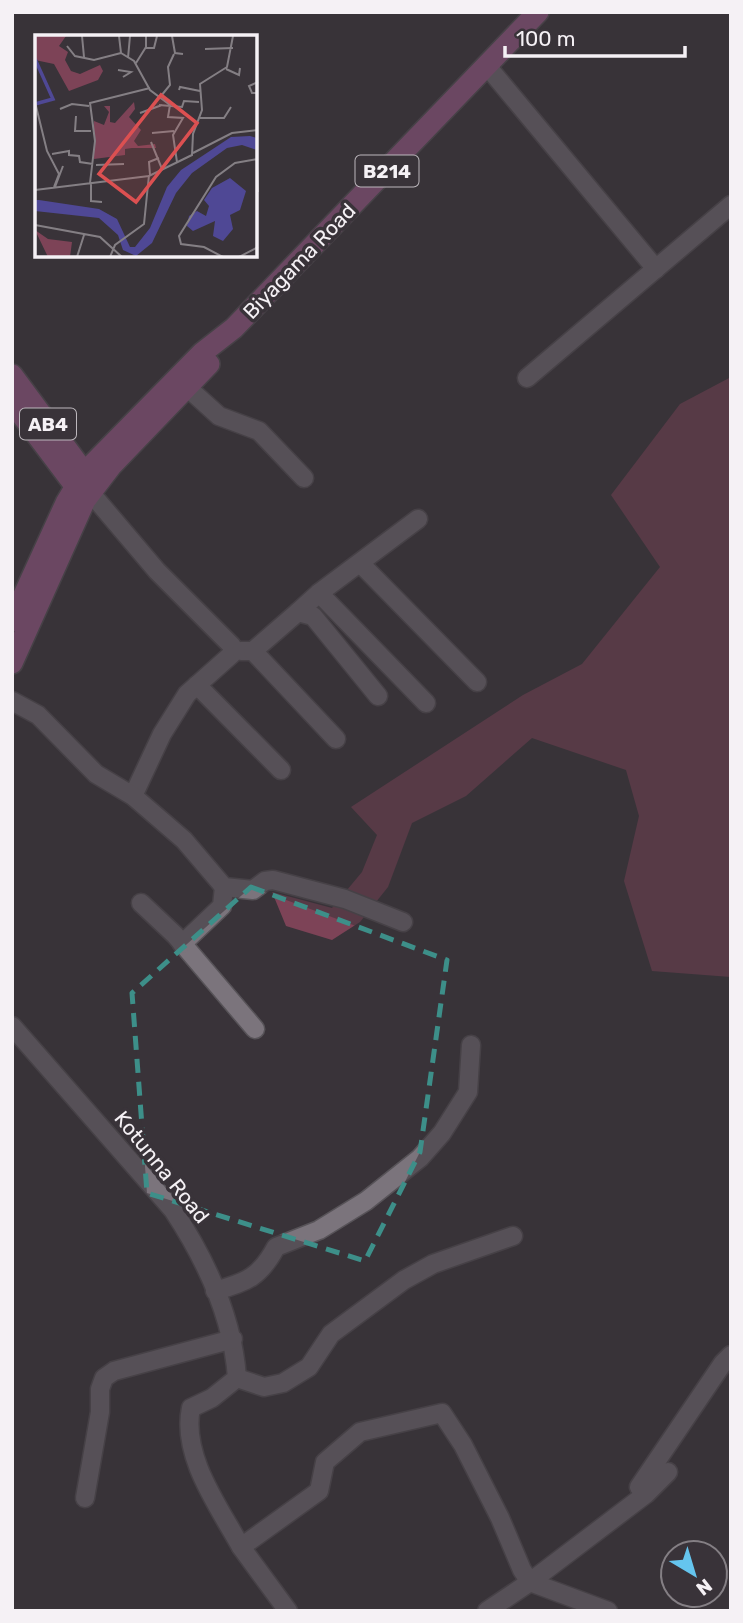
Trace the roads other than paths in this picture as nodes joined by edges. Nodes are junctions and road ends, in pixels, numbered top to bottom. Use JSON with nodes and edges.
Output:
{"nodes":[{"id":1,"x":538,"y":12,"type":"edge"},
{"id":2,"x":487,"y":66,"type":"junction"},
{"id":3,"x":731,"y":205,"type":"edge"},
{"id":4,"x":656,"y":269,"type":"junction"},
{"id":5,"x":234,"y":328,"type":"junction"},
{"id":6,"x":12,"y":375,"type":"edge"},
{"id":7,"x":527,"y":378,"type":"dead end"},
{"id":8,"x":187,"y":388,"type":"junction"},
{"id":9,"x":12,"y":402,"type":"edge"},
{"id":10,"x":303,"y":478,"type":"dead end"},
{"id":11,"x":86,"y":487,"type":"junction"},
{"id":12,"x":418,"y":519,"type":"dead end"},
{"id":13,"x":360,"y":563,"type":"junction"},
{"id":14,"x":319,"y":593,"type":"junction"},
{"id":15,"x":298,"y":612,"type":"junction"},
{"id":16,"x":12,"y":621,"type":"edge"},
{"id":17,"x":232,"y":651,"type":"junction"},
{"id":18,"x":253,"y":651,"type":"junction"},
{"id":19,"x":12,"y":663,"type":"edge"},
{"id":20,"x":477,"y":682,"type":"dead end"},
{"id":21,"x":197,"y":685,"type":"junction"},
{"id":22,"x":378,"y":695,"type":"dead end"},
{"id":23,"x":12,"y":701,"type":"edge"},
{"id":24,"x":426,"y":703,"type":"dead end"},
{"id":25,"x":336,"y":739,"type":"dead end"},
{"id":26,"x":281,"y":770,"type":"dead end"},
{"id":27,"x":132,"y":796,"type":"junction"},
{"id":28,"x":224,"y":887,"type":"junction"},
{"id":29,"x":141,"y":903,"type":"dead end"},
{"id":30,"x":403,"y":922,"type":"dead end"},
{"id":31,"x":182,"y":944,"type":"junction"},
{"id":32,"x":12,"y":1026,"type":"edge"},
{"id":33,"x":255,"y":1029,"type":"dead end"},
{"id":34,"x":471,"y":1045,"type":"dead end"},
{"id":35,"x":513,"y":1236,"type":"dead end"},
{"id":36,"x":215,"y":1291,"type":"junction"},
{"id":37,"x":233,"y":1339,"type":"junction"},
{"id":38,"x":731,"y":1355,"type":"edge"},
{"id":39,"x":237,"y":1378,"type":"junction"},
{"id":40,"x":668,"y":1472,"type":"dead end"},
{"id":41,"x":85,"y":1498,"type":"dead end"},
{"id":42,"x":607,"y":1523,"type":"junction"},
{"id":43,"x":241,"y":1547,"type":"junction"},
{"id":44,"x":530,"y":1582,"type":"junction"},
{"id":45,"x":288,"y":1611,"type":"edge"},
{"id":46,"x":487,"y":1611,"type":"edge"},
{"id":47,"x":608,"y":1611,"type":"edge"}],
"edges":[{"from":1,"to":2,"type":"main road","name":"Biyagama Road","number":"B214"},
{"from":2,"to":4,"type":"street"},
{"from":2,"to":5,"type":"main road","name":"Biyagama Road","number":"B214"},
{"from":3,"to":4,"type":"street"},
{"from":4,"to":7,"type":"street"},
{"from":5,"to":8,"type":"main road","name":"Biyagama Road","number":"B214"},
{"from":5,"to":11,"type":"main road","name":"Biyagama Road","number":"B214"},
{"from":6,"to":11,"type":"main road","number":"AB4"},
{"from":8,"to":10,"type":"street"},
{"from":8,"to":11,"type":"main road","name":"Biyagama Road","number":"B214"},
{"from":9,"to":11,"type":"main road","number":"AB4"},
{"from":11,"to":16,"type":"main road","number":"B214"},
{"from":11,"to":17,"type":"street"},
{"from":11,"to":19,"type":"main road","number":"B214"},
{"from":12,"to":13,"type":"street"},
{"from":13,"to":14,"type":"street"},
{"from":13,"to":20,"type":"street"},
{"from":14,"to":15,"type":"street"},
{"from":14,"to":24,"type":"street"},
{"from":15,"to":18,"type":"street"},
{"from":15,"to":22,"type":"street"},
{"from":17,"to":18,"type":"street"},
{"from":17,"to":21,"type":"street"},
{"from":18,"to":25,"type":"street"},
{"from":21,"to":26,"type":"street"},
{"from":21,"to":27,"type":"street"},
{"from":23,"to":27,"type":"street"},
{"from":27,"to":28,"type":"street"},
{"from":28,"to":30,"type":"street"},
{"from":28,"to":31,"type":"street"},
{"from":29,"to":31,"type":"street"},
{"from":31,"to":33,"type":"street"},
{"from":32,"to":36,"type":"street","name":"Kotunna Road"},
{"from":34,"to":36,"type":"street"},
{"from":35,"to":39,"type":"street"},
{"from":36,"to":37,"type":"street","name":"Kotunna Road"},
{"from":37,"to":39,"type":"street","name":"Kotunna Road"},
{"from":37,"to":41,"type":"street"},
{"from":38,"to":42,"type":"street"},
{"from":39,"to":43,"type":"street"},
{"from":40,"to":42,"type":"street"},
{"from":42,"to":44,"type":"street"},
{"from":43,"to":44,"type":"street"},
{"from":43,"to":45,"type":"street"},
{"from":44,"to":46,"type":"street"},
{"from":44,"to":47,"type":"street"}]}
